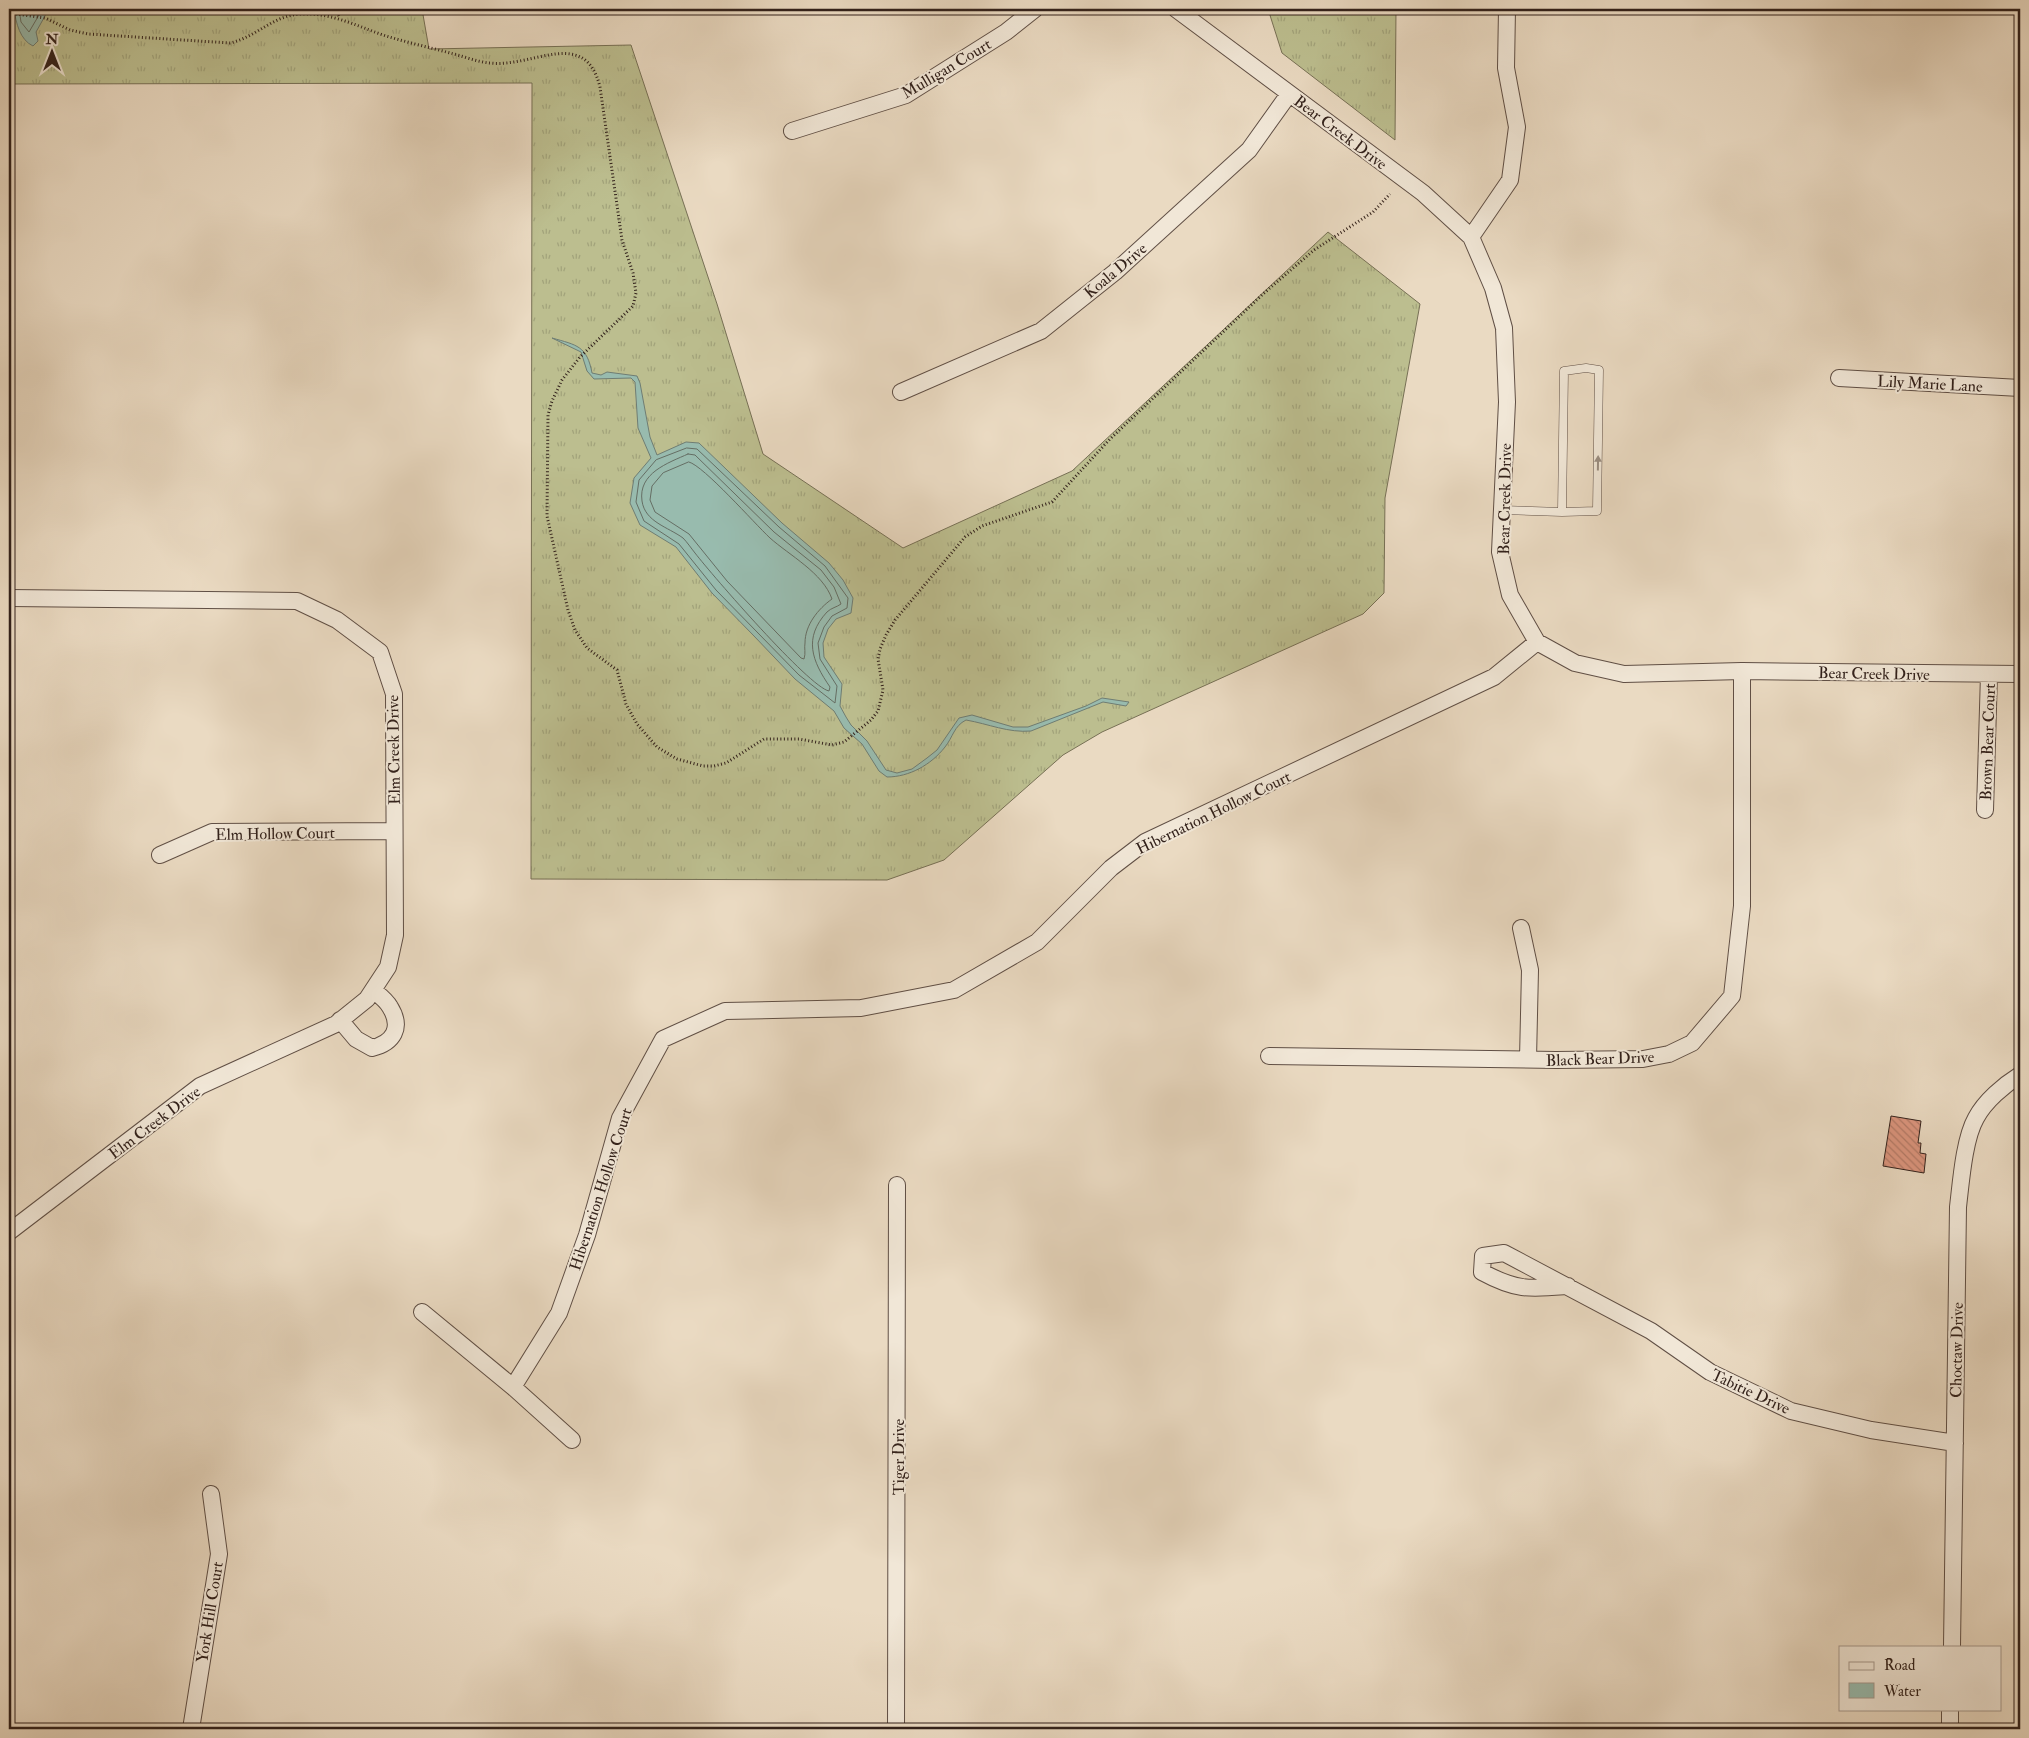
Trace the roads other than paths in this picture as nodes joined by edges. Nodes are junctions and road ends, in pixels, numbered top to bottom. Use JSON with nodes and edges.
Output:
{"nodes":[{"id":1,"x":1035,"y":9,"type":"edge"},
{"id":2,"x":1176,"y":9,"type":"edge"},
{"id":3,"x":1507,"y":9,"type":"edge"},
{"id":4,"x":1289,"y":94,"type":"junction"},
{"id":5,"x":792,"y":131,"type":"dead end"},
{"id":6,"x":1471,"y":237,"type":"junction"},
{"id":7,"x":1839,"y":378,"type":"dead end"},
{"id":8,"x":2020,"y":388,"type":"edge"},
{"id":9,"x":901,"y":392,"type":"dead end"},
{"id":10,"x":1502,"y":510,"type":"junction"},
{"id":11,"x":1562,"y":512,"type":"junction"},
{"id":12,"x":9,"y":598,"type":"edge"},
{"id":13,"x":1537,"y":642,"type":"junction"},
{"id":14,"x":1742,"y":672,"type":"junction"},
{"id":15,"x":1989,"y":674,"type":"junction"},
{"id":16,"x":2020,"y":674,"type":"edge"},
{"id":17,"x":1985,"y":810,"type":"dead end"},
{"id":18,"x":394,"y":831,"type":"junction"},
{"id":19,"x":160,"y":855,"type":"dead end"},
{"id":20,"x":1521,"y":928,"type":"dead end"},
{"id":21,"x":373,"y":990,"type":"junction"},
{"id":22,"x":340,"y":1020,"type":"junction"},
{"id":23,"x":1269,"y":1056,"type":"dead end"},
{"id":24,"x":1528,"y":1060,"type":"junction"},
{"id":25,"x":2020,"y":1075,"type":"edge"},
{"id":26,"x":897,"y":1185,"type":"dead end"},
{"id":27,"x":9,"y":1232,"type":"edge"},
{"id":28,"x":1568,"y":1286,"type":"dead end"},
{"id":29,"x":422,"y":1312,"type":"dead end"},
{"id":30,"x":513,"y":1387,"type":"junction"},
{"id":31,"x":572,"y":1440,"type":"dead end"},
{"id":32,"x":1955,"y":1443,"type":"junction"},
{"id":33,"x":211,"y":1494,"type":"dead end"},
{"id":34,"x":1952,"y":1646,"type":"edge"},
{"id":35,"x":1950,"y":1710,"type":"edge"},
{"id":36,"x":191,"y":1729,"type":"edge"},
{"id":37,"x":896,"y":1729,"type":"edge"},
{"id":38,"x":1950,"y":1729,"type":"edge"}],
"edges":[{"from":1,"to":5,"type":"street","name":"Mulligan Court"},
{"from":2,"to":4,"type":"street","name":"Bear Creek Drive"},
{"from":3,"to":6,"type":"street"},
{"from":4,"to":6,"type":"street","name":"Bear Creek Drive"},
{"from":4,"to":9,"type":"street","name":"Koala Drive"},
{"from":6,"to":10,"type":"street","name":"Bear Creek Drive"},
{"from":7,"to":8,"type":"street","name":"Lily Marie Lane"},
{"from":10,"to":11,"type":"lane"},
{"from":10,"to":13,"type":"street","name":"Bear Creek Drive"},
{"from":11,"to":11,"type":"lane","one_way":true},
{"from":12,"to":18,"type":"street","name":"Elm Creek Drive"},
{"from":13,"to":14,"type":"street","name":"Bear Creek Drive"},
{"from":13,"to":30,"type":"street","name":"Hibernation Hollow Court"},
{"from":14,"to":15,"type":"street","name":"Bear Creek Drive"},
{"from":14,"to":24,"type":"street","name":"Black Bear Drive"},
{"from":15,"to":16,"type":"street","name":"Bear Creek Drive"},
{"from":15,"to":17,"type":"street","name":"Brown Bear Court"},
{"from":18,"to":19,"type":"street","name":"Elm Hollow Court"},
{"from":18,"to":21,"type":"street","name":"Elm Creek Drive"},
{"from":20,"to":24,"type":"street"},
{"from":21,"to":22,"type":"street","name":"Elm Creek Drive"},
{"from":21,"to":22,"type":"street"},
{"from":22,"to":27,"type":"street","name":"Elm Creek Drive"},
{"from":23,"to":24,"type":"street","name":"Black Bear Drive"},
{"from":25,"to":32,"type":"street","name":"Choctaw Drive"},
{"from":26,"to":37,"type":"street","name":"Tiger Drive"},
{"from":28,"to":32,"type":"street","name":"Tabitie Drive"},
{"from":29,"to":30,"type":"street"},
{"from":30,"to":31,"type":"street"},
{"from":32,"to":34,"type":"street","name":"Choctaw Drive"},
{"from":33,"to":36,"type":"street","name":"York Hill Court"},
{"from":35,"to":38,"type":"street"}]}
